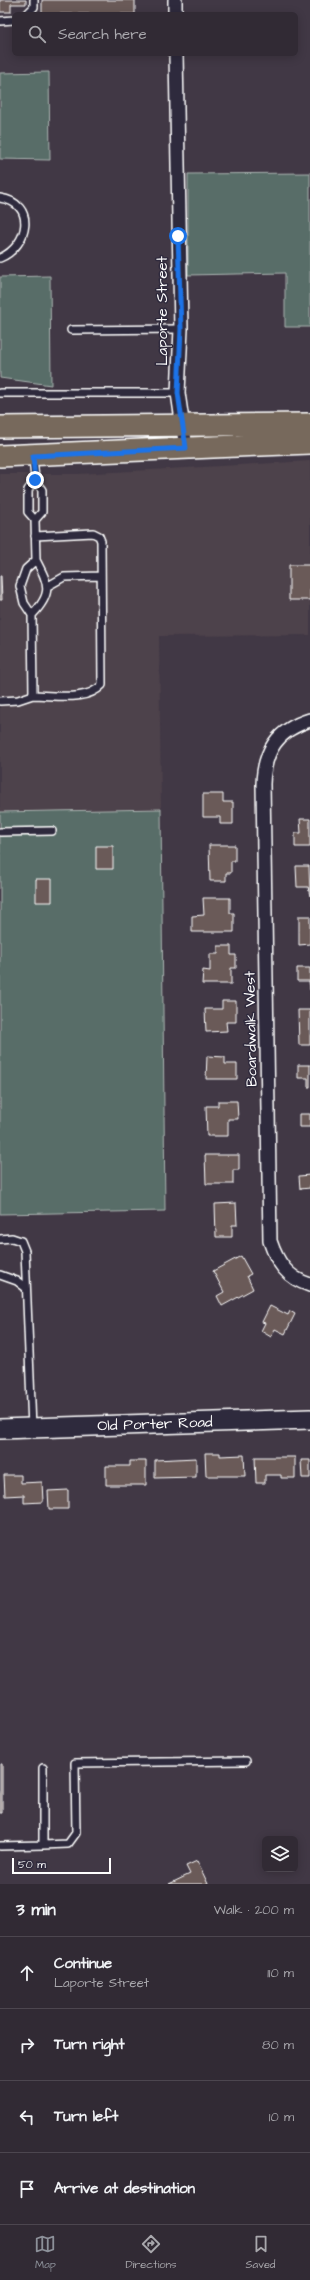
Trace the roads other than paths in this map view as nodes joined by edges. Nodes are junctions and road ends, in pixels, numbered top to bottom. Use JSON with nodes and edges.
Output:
{"nodes":[{"id":1,"x":34,"y":0,"type":"edge"},
{"id":2,"x":175,"y":0,"type":"edge"},
{"id":3,"x":29,"y":12,"type":"edge"},
{"id":4,"x":175,"y":12,"type":"edge"},
{"id":5,"x":12,"y":20,"type":"edge"},
{"id":6,"x":0,"y":21,"type":"edge"},
{"id":7,"x":176,"y":56,"type":"edge"},
{"id":8,"x":0,"y":198,"type":"edge"},
{"id":9,"x":0,"y":258,"type":"edge"},
{"id":10,"x":181,"y":329,"type":"junction"},
{"id":11,"x":71,"y":330,"type":"dead end"},
{"id":12,"x":0,"y":393,"type":"edge"},
{"id":13,"x":178,"y":393,"type":"junction"},
{"id":14,"x":181,"y":424,"type":"junction"},
{"id":15,"x":310,"y":424,"type":"edge"},
{"id":16,"x":0,"y":427,"type":"edge"},
{"id":17,"x":310,"y":443,"type":"edge"},
{"id":18,"x":186,"y":448,"type":"junction"},
{"id":19,"x":0,"y":456,"type":"edge"},
{"id":20,"x":33,"y":456,"type":"junction"},
{"id":21,"x":35,"y":480,"type":"junction"},
{"id":22,"x":35,"y":520,"type":"junction"},
{"id":23,"x":35,"y":536,"type":"junction"},
{"id":24,"x":36,"y":560,"type":"junction"},
{"id":25,"x":102,"y":576,"type":"junction"},
{"id":26,"x":48,"y":586,"type":"junction"},
{"id":27,"x":32,"y":615,"type":"junction"},
{"id":28,"x":33,"y":695,"type":"junction"},
{"id":29,"x":0,"y":701,"type":"edge"},
{"id":30,"x":310,"y":720,"type":"edge"},
{"id":31,"x":52,"y":831,"type":"dead end"},
{"id":32,"x":0,"y":832,"type":"edge"},
{"id":33,"x":0,"y":1239,"type":"edge"},
{"id":34,"x":0,"y":1275,"type":"edge"},
{"id":35,"x":310,"y":1284,"type":"edge"},
{"id":36,"x":26,"y":1288,"type":"junction"},
{"id":37,"x":310,"y":1419,"type":"edge"},
{"id":38,"x":32,"y":1428,"type":"junction"},
{"id":39,"x":0,"y":1429,"type":"edge"},
{"id":40,"x":246,"y":1761,"type":"dead end"},
{"id":41,"x":43,"y":1768,"type":"dead end"},
{"id":42,"x":43,"y":1845,"type":"junction"},
{"id":43,"x":0,"y":1846,"type":"edge"}],
"edges":[{"from":1,"to":3,"type":"lane"},
{"from":2,"to":4,"type":"street"},
{"from":5,"to":6,"type":"lane"},
{"from":7,"to":10,"type":"street","name":"Laporte Street"},
{"from":8,"to":9,"type":"lane"},
{"from":10,"to":11,"type":"lane"},
{"from":10,"to":13,"type":"street","name":"Laporte Street"},
{"from":12,"to":13,"type":"lane"},
{"from":13,"to":14,"type":"street","name":"Laporte Street"},
{"from":14,"to":15,"type":"main road"},
{"from":14,"to":16,"type":"main road"},
{"from":14,"to":18,"type":"street","name":"Laporte Street"},
{"from":17,"to":18,"type":"main road"},
{"from":18,"to":20,"type":"main road"},
{"from":19,"to":20,"type":"main road"},
{"from":20,"to":21,"type":"lane"},
{"from":21,"to":22,"type":"lane"},
{"from":21,"to":22,"type":"lane"},
{"from":22,"to":23,"type":"lane"},
{"from":23,"to":24,"type":"lane"},
{"from":23,"to":25,"type":"lane"},
{"from":24,"to":26,"type":"lane"},
{"from":24,"to":27,"type":"lane"},
{"from":25,"to":26,"type":"lane"},
{"from":25,"to":28,"type":"lane"},
{"from":26,"to":27,"type":"lane"},
{"from":27,"to":28,"type":"lane"},
{"from":28,"to":29,"type":"lane"},
{"from":30,"to":35,"type":"street","name":"Boardwalk West"},
{"from":31,"to":32,"type":"lane"},
{"from":33,"to":36,"type":"lane"},
{"from":34,"to":36,"type":"lane"},
{"from":36,"to":38,"type":"lane"},
{"from":37,"to":38,"type":"street","name":"Old Porter Road"},
{"from":38,"to":39,"type":"street","name":"Old Porter Road"},
{"from":40,"to":42,"type":"lane"},
{"from":41,"to":42,"type":"lane"},
{"from":42,"to":43,"type":"lane"}]}
